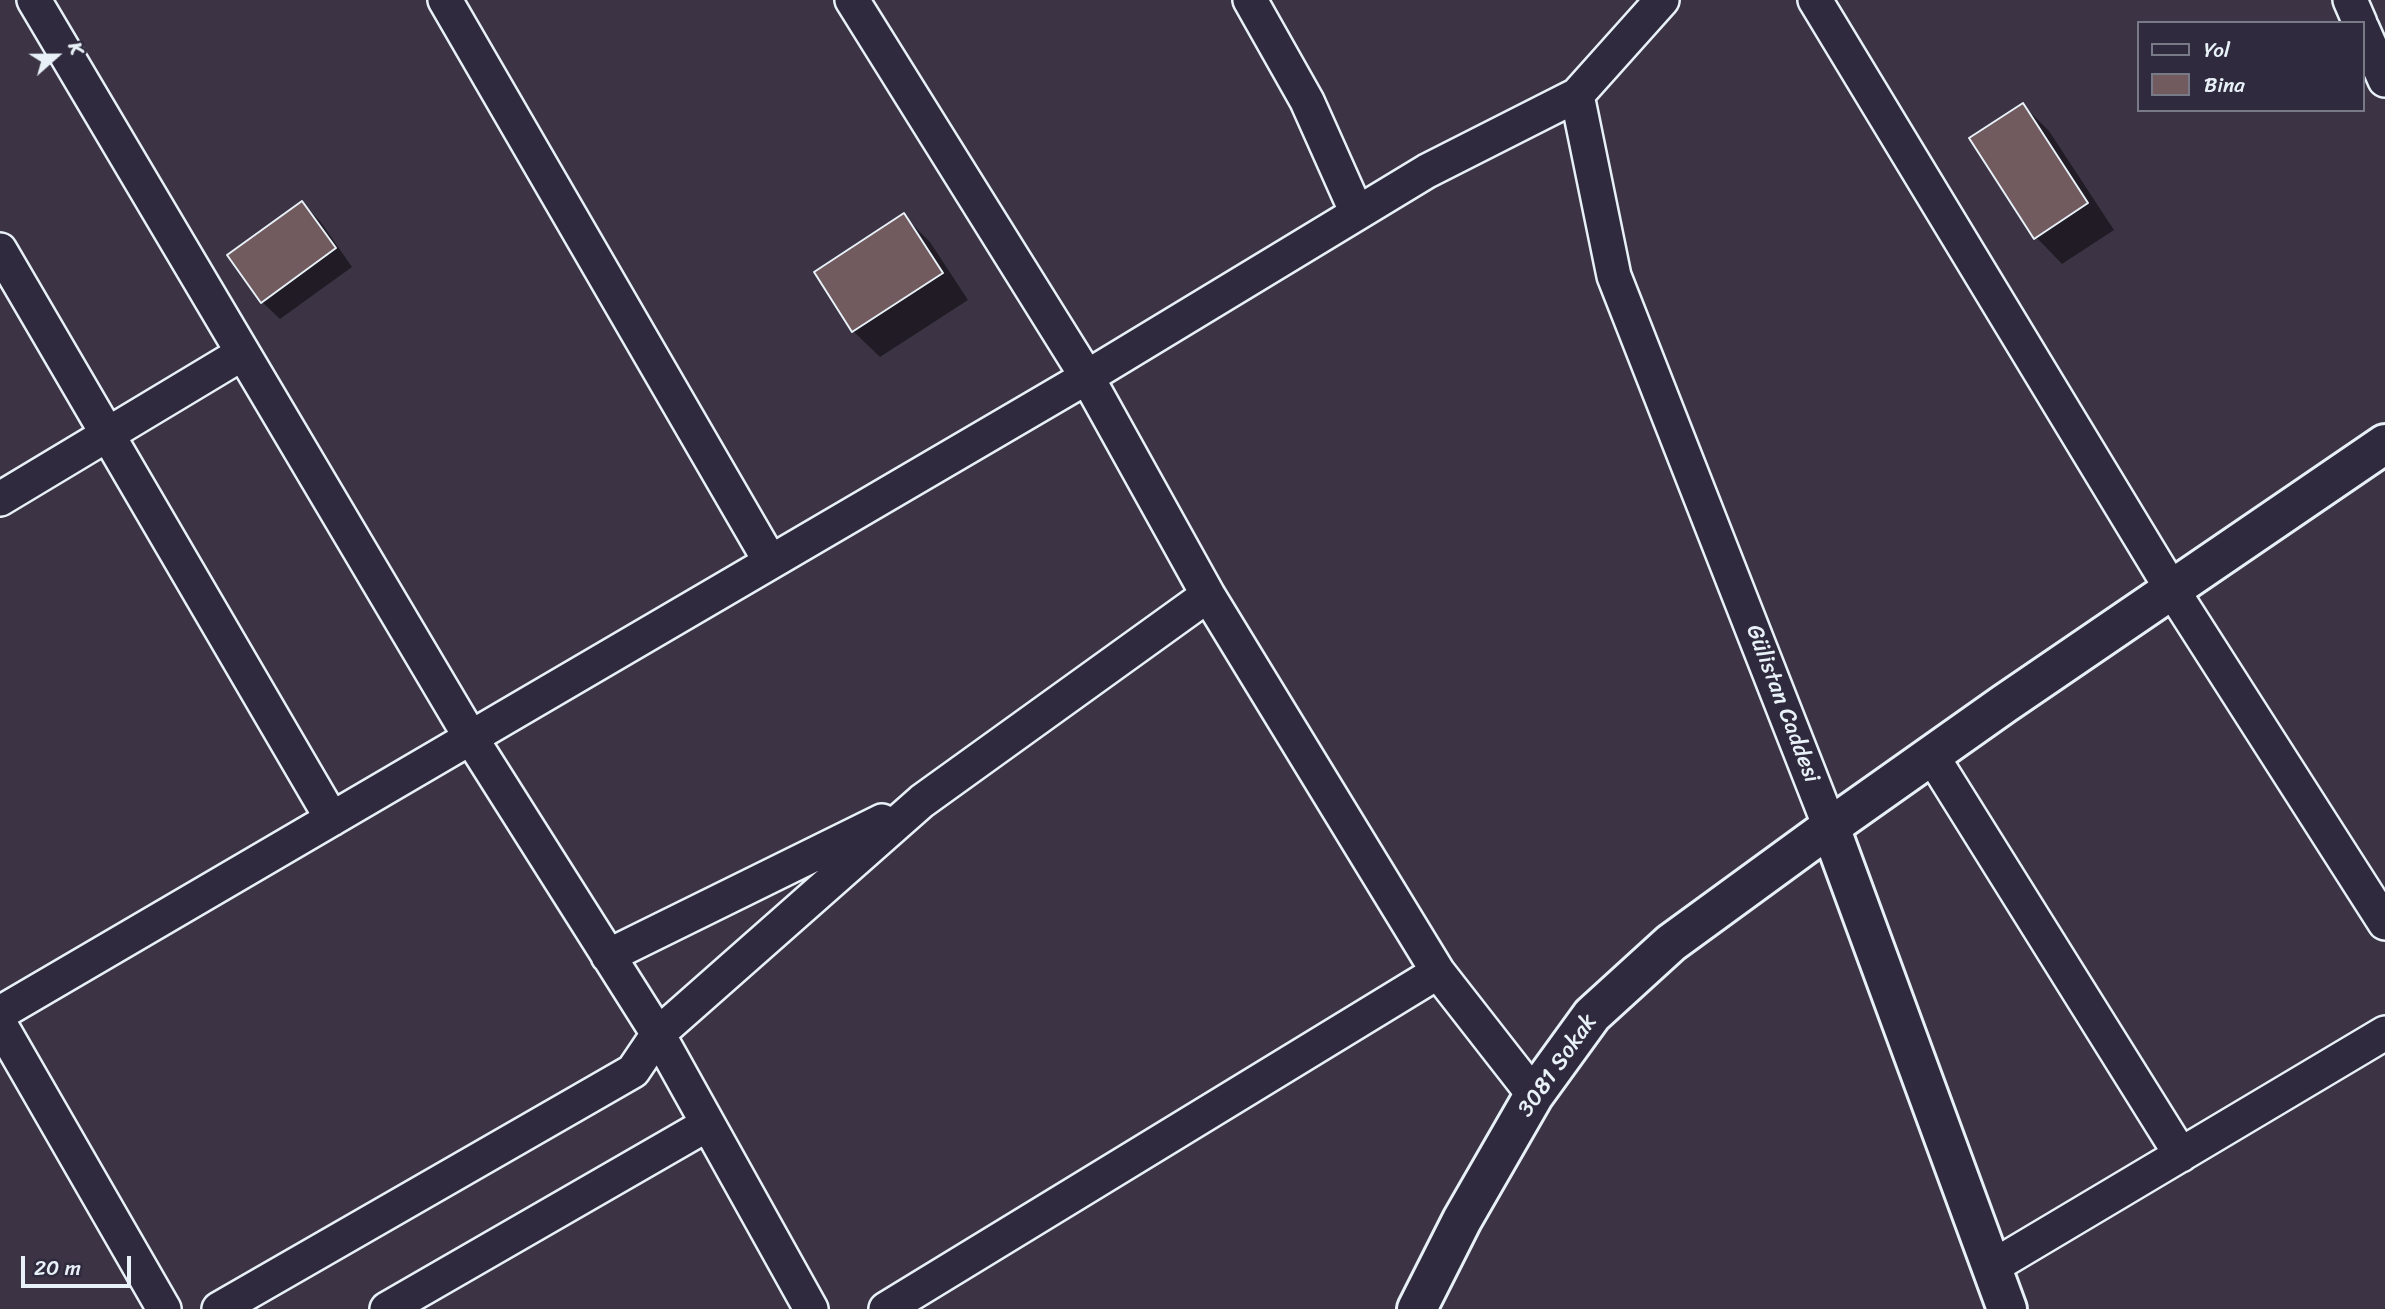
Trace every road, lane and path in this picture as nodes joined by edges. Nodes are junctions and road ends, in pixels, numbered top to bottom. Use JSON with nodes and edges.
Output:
{"nodes":[{"id":1,"x":34,"y":0,"type":"edge"},
{"id":2,"x":445,"y":0,"type":"edge"},
{"id":3,"x":852,"y":0,"type":"edge"},
{"id":4,"x":1250,"y":0,"type":"edge"},
{"id":5,"x":1662,"y":0,"type":"edge"},
{"id":6,"x":1815,"y":0,"type":"edge"},
{"id":7,"x":2350,"y":0,"type":"edge"},
{"id":8,"x":2359,"y":21,"type":"edge"},
{"id":9,"x":2364,"y":33,"type":"edge"},
{"id":10,"x":2385,"y":80,"type":"edge"},
{"id":11,"x":1577,"y":95,"type":"junction"},
{"id":12,"x":1357,"y":212,"type":"junction"},
{"id":13,"x":0,"y":250,"type":"edge"},
{"id":14,"x":243,"y":353,"type":"junction"},
{"id":15,"x":1087,"y":377,"type":"junction"},
{"id":16,"x":107,"y":435,"type":"junction"},
{"id":17,"x":2385,"y":444,"type":"edge"},
{"id":18,"x":0,"y":499,"type":"edge"},
{"id":19,"x":770,"y":561,"type":"junction"},
{"id":20,"x":2171,"y":589,"type":"junction"},
{"id":21,"x":1208,"y":595,"type":"junction"},
{"id":22,"x":471,"y":738,"type":"junction"},
{"id":23,"x":1932,"y":756,"type":"junction"},
{"id":24,"x":922,"y":801,"type":"junction"},
{"id":25,"x":332,"y":819,"type":"junction"},
{"id":26,"x":1830,"y":827,"type":"junction"},
{"id":27,"x":2385,"y":923,"type":"edge"},
{"id":28,"x":608,"y":956,"type":"junction"},
{"id":29,"x":1438,"y":972,"type":"junction"},
{"id":30,"x":0,"y":1013,"type":"edge"},
{"id":31,"x":0,"y":1024,"type":"edge"},
{"id":32,"x":2385,"y":1033,"type":"edge"},
{"id":33,"x":658,"y":1034,"type":"junction"},
{"id":34,"x":1534,"y":1095,"type":"junction"},
{"id":35,"x":708,"y":1124,"type":"junction"},
{"id":36,"x":2180,"y":1155,"type":"junction"},
{"id":37,"x":1992,"y":1267,"type":"junction"},
{"id":38,"x":232,"y":1306,"type":"edge"},
{"id":39,"x":164,"y":1309,"type":"edge"},
{"id":40,"x":387,"y":1309,"type":"edge"},
{"id":41,"x":811,"y":1309,"type":"edge"},
{"id":42,"x":886,"y":1309,"type":"edge"},
{"id":43,"x":1417,"y":1309,"type":"edge"},
{"id":44,"x":2007,"y":1309,"type":"edge"}],
"edges":[{"from":1,"to":14,"type":"street"},
{"from":2,"to":19,"type":"street"},
{"from":3,"to":15,"type":"street"},
{"from":4,"to":12,"type":"street"},
{"from":5,"to":11,"type":"street"},
{"from":6,"to":20,"type":"street"},
{"from":7,"to":8,"type":"street"},
{"from":9,"to":10,"type":"street"},
{"from":11,"to":12,"type":"street"},
{"from":11,"to":26,"type":"street","name":"Gülistan Caddesi"},
{"from":12,"to":15,"type":"street"},
{"from":13,"to":16,"type":"street"},
{"from":14,"to":16,"type":"street"},
{"from":14,"to":22,"type":"street"},
{"from":15,"to":19,"type":"street"},
{"from":15,"to":21,"type":"street"},
{"from":16,"to":18,"type":"street"},
{"from":16,"to":25,"type":"street"},
{"from":17,"to":20,"type":"street","name":"3081 Sokak"},
{"from":19,"to":22,"type":"street"},
{"from":20,"to":23,"type":"street","name":"3081 Sokak"},
{"from":20,"to":27,"type":"street"},
{"from":21,"to":24,"type":"street"},
{"from":21,"to":29,"type":"street"},
{"from":22,"to":25,"type":"street"},
{"from":22,"to":28,"type":"street"},
{"from":23,"to":26,"type":"street","name":"3081 Sokak"},
{"from":23,"to":36,"type":"street"},
{"from":24,"to":28,"type":"street"},
{"from":24,"to":33,"type":"street"},
{"from":25,"to":30,"type":"street"},
{"from":26,"to":34,"type":"street","name":"3081 Sokak"},
{"from":26,"to":37,"type":"street","name":"Gülistan Caddesi"},
{"from":28,"to":33,"type":"street"},
{"from":29,"to":34,"type":"street"},
{"from":29,"to":42,"type":"street"},
{"from":31,"to":39,"type":"street"},
{"from":32,"to":36,"type":"street"},
{"from":33,"to":35,"type":"street"},
{"from":33,"to":38,"type":"street"},
{"from":34,"to":43,"type":"street","name":"3081 Sokak"},
{"from":35,"to":40,"type":"street"},
{"from":35,"to":41,"type":"street"},
{"from":36,"to":37,"type":"street"},
{"from":37,"to":44,"type":"street","name":"Gülistan Caddesi"}]}
